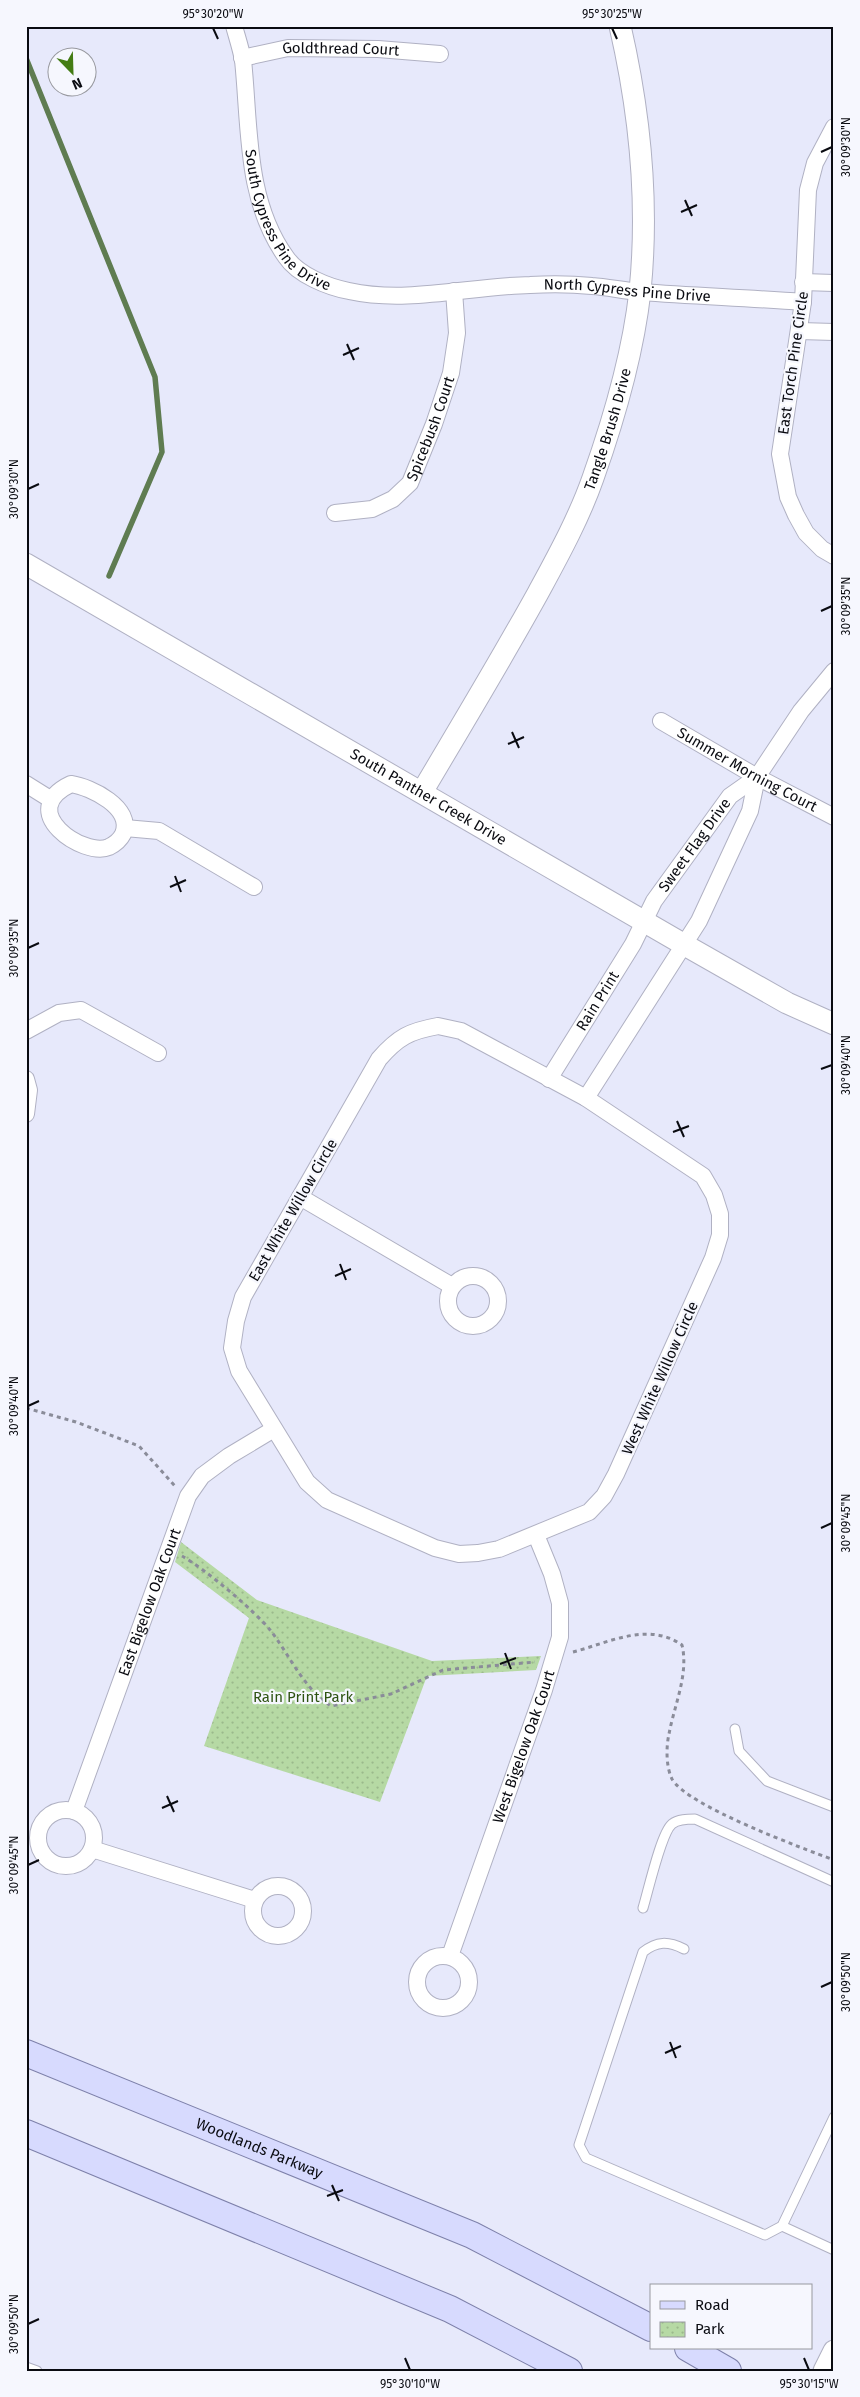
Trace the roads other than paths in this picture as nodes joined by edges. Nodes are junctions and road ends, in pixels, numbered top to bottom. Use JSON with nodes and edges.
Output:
{"nodes":[{"id":1,"x":234,"y":26,"type":"edge"},
{"id":2,"x":620,"y":26,"type":"edge"},
{"id":3,"x":440,"y":54,"type":"dead end"},
{"id":4,"x":242,"y":58,"type":"junction"},
{"id":5,"x":834,"y":127,"type":"edge"},
{"id":6,"x":804,"y":282,"type":"junction"},
{"id":7,"x":834,"y":283,"type":"edge"},
{"id":8,"x":454,"y":291,"type":"junction"},
{"id":9,"x":640,"y":292,"type":"junction"},
{"id":10,"x":803,"y":302,"type":"junction"},
{"id":11,"x":800,"y":331,"type":"junction"},
{"id":12,"x":834,"y":332,"type":"edge"},
{"id":13,"x":335,"y":513,"type":"dead end"},
{"id":14,"x":834,"y":556,"type":"edge"},
{"id":15,"x":26,"y":564,"type":"edge"},
{"id":16,"x":834,"y":671,"type":"edge"},
{"id":17,"x":661,"y":721,"type":"dead end"},
{"id":18,"x":757,"y":777,"type":"junction"},
{"id":19,"x":26,"y":784,"type":"edge"},
{"id":20,"x":422,"y":792,"type":"junction"},
{"id":21,"x":50,"y":799,"type":"junction"},
{"id":22,"x":834,"y":817,"type":"edge"},
{"id":23,"x":125,"y":828,"type":"junction"},
{"id":24,"x":254,"y":887,"type":"dead end"},
{"id":25,"x":644,"y":922,"type":"junction"},
{"id":26,"x":683,"y":944,"type":"junction"},
{"id":27,"x":834,"y":1024,"type":"edge"},
{"id":28,"x":26,"y":1031,"type":"edge"},
{"id":29,"x":158,"y":1054,"type":"dead end"},
{"id":30,"x":26,"y":1079,"type":"edge"},
{"id":31,"x":549,"y":1079,"type":"junction"},
{"id":32,"x":586,"y":1098,"type":"junction"},
{"id":33,"x":26,"y":1114,"type":"edge"},
{"id":34,"x":300,"y":1197,"type":"junction"},
{"id":35,"x":452,"y":1286,"type":"dead end"},
{"id":36,"x":274,"y":1429,"type":"junction"},
{"id":37,"x":395,"y":1531,"type":"joint"},
{"id":38,"x":536,"y":1535,"type":"junction"},
{"id":39,"x":735,"y":1729,"type":"dead end"},
{"id":40,"x":834,"y":1807,"type":"edge"},
{"id":41,"x":74,"y":1811,"type":"junction"},
{"id":42,"x":92,"y":1849,"type":"junction"},
{"id":43,"x":834,"y":1882,"type":"edge"},
{"id":44,"x":255,"y":1900,"type":"dead end"},
{"id":45,"x":643,"y":1908,"type":"dead end"},
{"id":46,"x":684,"y":1949,"type":"dead end"},
{"id":47,"x":450,"y":1956,"type":"dead end"},
{"id":48,"x":26,"y":2053,"type":"edge"},
{"id":49,"x":834,"y":2117,"type":"edge"},
{"id":50,"x":26,"y":2133,"type":"edge"},
{"id":51,"x":782,"y":2226,"type":"junction"},
{"id":52,"x":834,"y":2250,"type":"edge"},
{"id":53,"x":650,"y":2327,"type":"edge"},
{"id":54,"x":691,"y":2350,"type":"edge"},
{"id":55,"x":834,"y":2351,"type":"edge"},
{"id":56,"x":26,"y":2367,"type":"edge"},
{"id":57,"x":37,"y":2371,"type":"edge"},
{"id":58,"x":569,"y":2371,"type":"edge"},
{"id":59,"x":728,"y":2371,"type":"edge"},
{"id":60,"x":824,"y":2371,"type":"edge"}],
"edges":[{"from":1,"to":4,"type":"street","name":"South Cypress Pine Drive"},
{"from":2,"to":9,"type":"street","name":"Tangle Brush Drive"},
{"from":3,"to":4,"type":"street","name":"Goldthread Court"},
{"from":4,"to":8,"type":"street","name":"South Cypress Pine Drive"},
{"from":5,"to":6,"type":"street","name":"East Torch Pine Circle"},
{"from":6,"to":7,"type":"street"},
{"from":6,"to":10,"type":"street","name":"East Torch Pine Circle"},
{"from":8,"to":9,"type":"street","name":"North Cypress Pine Drive"},
{"from":8,"to":13,"type":"street","name":"Spicebush Court"},
{"from":9,"to":10,"type":"street","name":"North Cypress Pine Drive"},
{"from":9,"to":20,"type":"street","name":"Tangle Brush Drive"},
{"from":10,"to":11,"type":"street","name":"East Torch Pine Circle"},
{"from":11,"to":12,"type":"street"},
{"from":11,"to":14,"type":"street","name":"East Torch Pine Circle"},
{"from":15,"to":20,"type":"street","name":"South Panther Creek Drive"},
{"from":16,"to":18,"type":"street","name":"Sweet Flag Drive"},
{"from":17,"to":18,"type":"street","name":"Summer Morning Court"},
{"from":18,"to":22,"type":"street","name":"Summer Morning Court"},
{"from":18,"to":25,"type":"street","name":"Sweet Flag Drive"},
{"from":18,"to":26,"type":"street","name":"Sweet Flag Drive"},
{"from":19,"to":21,"type":"street"},
{"from":20,"to":25,"type":"street","name":"South Panther Creek Drive"},
{"from":21,"to":23,"type":"street"},
{"from":21,"to":23,"type":"street"},
{"from":23,"to":24,"type":"street"},
{"from":25,"to":26,"type":"street","name":"South Panther Creek Drive"},
{"from":25,"to":31,"type":"street","name":"Rain Print"},
{"from":26,"to":27,"type":"street","name":"South Panther Creek Drive"},
{"from":26,"to":32,"type":"street"},
{"from":28,"to":29,"type":"street"},
{"from":30,"to":33,"type":"street"},
{"from":31,"to":32,"type":"street","name":"East White Willow Circle"},
{"from":31,"to":34,"type":"street","name":"East White Willow Circle"},
{"from":32,"to":38,"type":"street","name":"West White Willow Circle"},
{"from":34,"to":35,"type":"street"},
{"from":34,"to":36,"type":"street","name":"East White Willow Circle"},
{"from":36,"to":37,"type":"street","name":"East White Willow Circle"},
{"from":36,"to":41,"type":"street","name":"East Bigelow Oak Court"},
{"from":37,"to":38,"type":"street","name":"West White Willow Circle"},
{"from":38,"to":47,"type":"street","name":"West Bigelow Oak Court"},
{"from":39,"to":40,"type":"lane"},
{"from":41,"to":42,"type":"street"},
{"from":41,"to":42,"type":"street"},
{"from":42,"to":44,"type":"street"},
{"from":43,"to":45,"type":"lane"},
{"from":46,"to":51,"type":"lane"},
{"from":48,"to":53,"type":"main road","name":"Woodlands Parkway"},
{"from":49,"to":51,"type":"lane"},
{"from":50,"to":58,"type":"main road"},
{"from":51,"to":52,"type":"lane"},
{"from":54,"to":59,"type":"main road"},
{"from":55,"to":60,"type":"street"},
{"from":56,"to":57,"type":"lane"}]}
